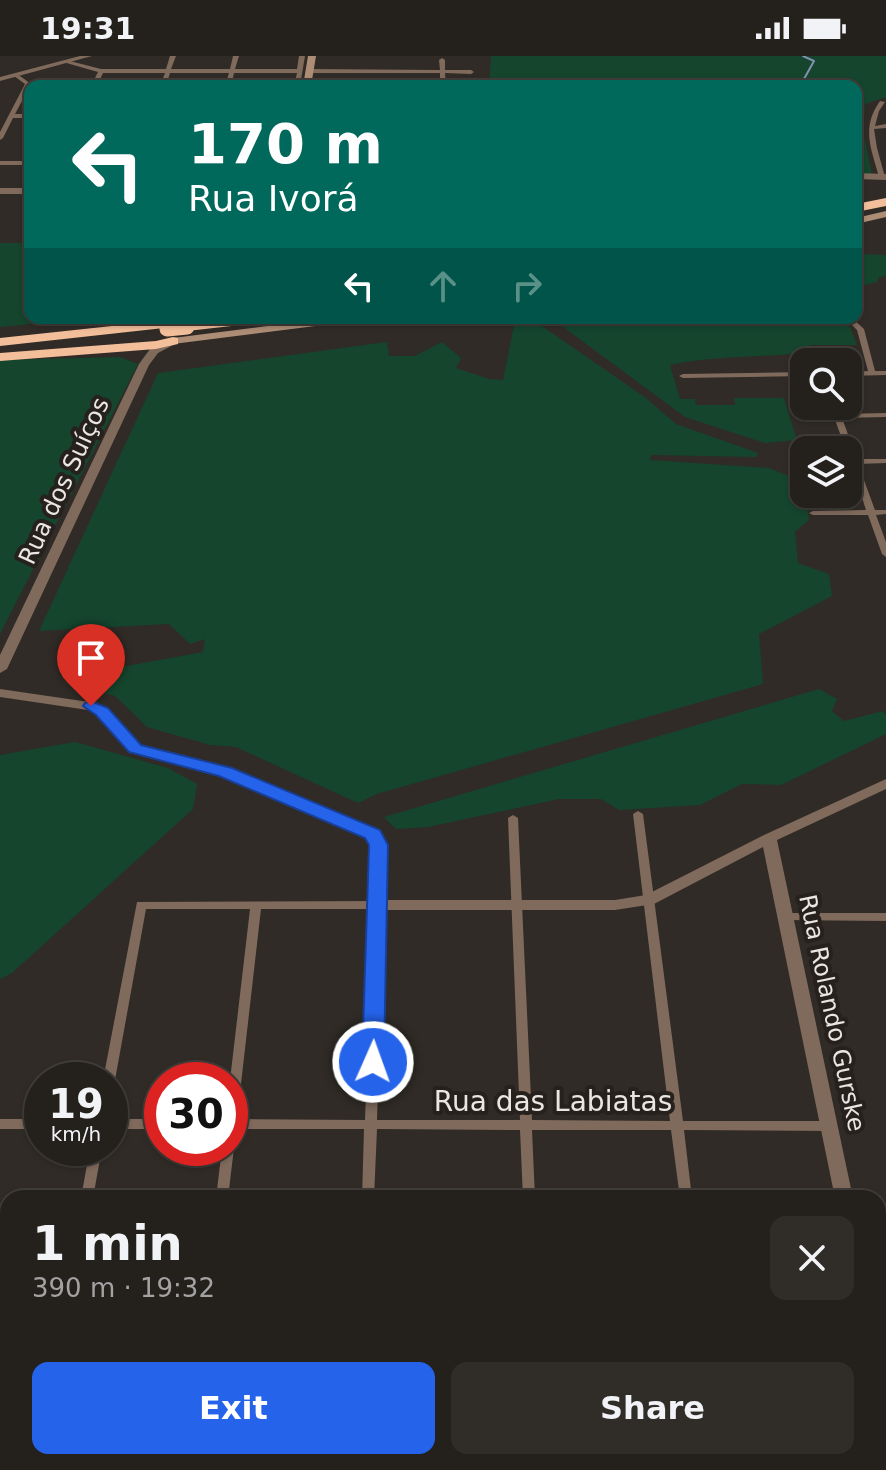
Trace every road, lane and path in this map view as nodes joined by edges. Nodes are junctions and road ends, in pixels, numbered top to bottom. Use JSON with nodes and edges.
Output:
{"nodes":[{"id":1,"x":88,"y":56,"type":"edge"},
{"id":2,"x":173,"y":56,"type":"edge"},
{"id":3,"x":236,"y":56,"type":"edge"},
{"id":4,"x":302,"y":56,"type":"edge"},
{"id":5,"x":312,"y":56,"type":"edge"},
{"id":6,"x":442,"y":60,"type":"dead end"},
{"id":7,"x":66,"y":62,"type":"junction"},
{"id":8,"x":310,"y":69,"type":"junction"},
{"id":9,"x":299,"y":70,"type":"junction"},
{"id":10,"x":101,"y":71,"type":"junction"},
{"id":11,"x":168,"y":71,"type":"junction"},
{"id":12,"x":232,"y":71,"type":"junction"},
{"id":13,"x":378,"y":71,"type":"junction"},
{"id":14,"x":443,"y":72,"type":"junction"},
{"id":15,"x":471,"y":72,"type":"dead end"},
{"id":16,"x":16,"y":75,"type":"junction"},
{"id":17,"x":0,"y":79,"type":"edge"},
{"id":18,"x":24,"y":80,"type":"edge"},
{"id":19,"x":97,"y":80,"type":"edge"},
{"id":20,"x":165,"y":80,"type":"edge"},
{"id":21,"x":230,"y":80,"type":"edge"},
{"id":22,"x":298,"y":80,"type":"edge"},
{"id":23,"x":308,"y":80,"type":"edge"},
{"id":24,"x":377,"y":80,"type":"edge"},
{"id":25,"x":443,"y":80,"type":"edge"},
{"id":26,"x":24,"y":93,"type":"edge"},
{"id":27,"x":882,"y":102,"type":"dead end"},
{"id":28,"x":12,"y":116,"type":"junction"},
{"id":29,"x":24,"y":116,"type":"edge"},
{"id":30,"x":886,"y":126,"type":"edge"},
{"id":31,"x":871,"y":128,"type":"junction"},
{"id":32,"x":2,"y":130,"type":"edge"},
{"id":33,"x":0,"y":138,"type":"edge"},
{"id":34,"x":0,"y":163,"type":"edge"},
{"id":35,"x":24,"y":163,"type":"edge"},
{"id":36,"x":862,"y":176,"type":"edge"},
{"id":37,"x":884,"y":177,"type":"edge"},
{"id":38,"x":0,"y":191,"type":"edge"},
{"id":39,"x":24,"y":191,"type":"edge"},
{"id":40,"x":886,"y":203,"type":"edge"},
{"id":41,"x":862,"y":208,"type":"edge"},
{"id":42,"x":886,"y":214,"type":"edge"},
{"id":43,"x":862,"y":220,"type":"edge"},
{"id":44,"x":207,"y":324,"type":"edge"},
{"id":45,"x":236,"y":324,"type":"edge"},
{"id":46,"x":855,"y":324,"type":"edge"},
{"id":47,"x":177,"y":327,"type":"edge"},
{"id":48,"x":0,"y":345,"type":"edge"},
{"id":49,"x":144,"y":351,"type":"junction"},
{"id":50,"x":0,"y":357,"type":"edge"},
{"id":51,"x":862,"y":373,"type":"edge"},
{"id":52,"x":872,"y":373,"type":"junction"},
{"id":53,"x":886,"y":373,"type":"edge"},
{"id":54,"x":790,"y":374,"type":"edge"},
{"id":55,"x":683,"y":376,"type":"dead end"},
{"id":56,"x":886,"y":415,"type":"edge"},
{"id":57,"x":862,"y":416,"type":"edge"},
{"id":58,"x":886,"y":461,"type":"edge"},
{"id":59,"x":862,"y":462,"type":"edge"},
{"id":60,"x":862,"y":487,"type":"edge"},
{"id":61,"x":872,"y":512,"type":"junction"},
{"id":62,"x":886,"y":512,"type":"edge"},
{"id":63,"x":813,"y":513,"type":"dead end"},
{"id":64,"x":886,"y":554,"type":"edge"},
{"id":65,"x":0,"y":669,"type":"edge"},
{"id":66,"x":0,"y":693,"type":"edge"},
{"id":67,"x":886,"y":783,"type":"edge"},
{"id":68,"x":638,"y":814,"type":"dead end"},
{"id":69,"x":513,"y":818,"type":"dead end"},
{"id":70,"x":769,"y":838,"type":"junction"},
{"id":71,"x":649,"y":900,"type":"junction"},
{"id":72,"x":256,"y":905,"type":"junction"},
{"id":73,"x":379,"y":905,"type":"junction"},
{"id":74,"x":516,"y":905,"type":"junction"},
{"id":75,"x":786,"y":917,"type":"junction"},
{"id":76,"x":886,"y":917,"type":"edge"},
{"id":77,"x":112,"y":1062,"type":"edge"},
{"id":78,"x":238,"y":1062,"type":"edge"},
{"id":79,"x":0,"y":1124,"type":"edge"},
{"id":80,"x":24,"y":1124,"type":"edge"},
{"id":81,"x":371,"y":1125,"type":"junction"},
{"id":82,"x":526,"y":1125,"type":"junction"},
{"id":83,"x":677,"y":1125,"type":"junction"},
{"id":84,"x":248,"y":1126,"type":"edge"},
{"id":85,"x":829,"y":1126,"type":"junction"},
{"id":86,"x":93,"y":1166,"type":"edge"},
{"id":87,"x":226,"y":1166,"type":"edge"},
{"id":88,"x":88,"y":1190,"type":"edge"},
{"id":89,"x":223,"y":1190,"type":"edge"},
{"id":90,"x":368,"y":1190,"type":"edge"},
{"id":91,"x":529,"y":1190,"type":"edge"},
{"id":92,"x":685,"y":1190,"type":"edge"},
{"id":93,"x":842,"y":1190,"type":"edge"}],
"edges":[{"from":1,"to":7,"type":"street"},
{"from":2,"to":11,"type":"street"},
{"from":3,"to":12,"type":"street"},
{"from":4,"to":9,"type":"street"},
{"from":5,"to":8,"type":"main road"},
{"from":6,"to":14,"type":"street"},
{"from":7,"to":10,"type":"street"},
{"from":7,"to":16,"type":"street"},
{"from":8,"to":9,"type":"street"},
{"from":8,"to":13,"type":"street"},
{"from":8,"to":23,"type":"main road"},
{"from":9,"to":12,"type":"street"},
{"from":9,"to":22,"type":"street"},
{"from":10,"to":11,"type":"street"},
{"from":10,"to":19,"type":"street"},
{"from":11,"to":12,"type":"street"},
{"from":11,"to":20,"type":"street"},
{"from":12,"to":21,"type":"street"},
{"from":13,"to":14,"type":"street"},
{"from":13,"to":24,"type":"street"},
{"from":14,"to":15,"type":"street"},
{"from":14,"to":25,"type":"street"},
{"from":16,"to":17,"type":"street"},
{"from":16,"to":18,"type":"street"},
{"from":26,"to":28,"type":"street"},
{"from":27,"to":31,"type":"street"},
{"from":28,"to":29,"type":"street"},
{"from":28,"to":32,"type":"street"},
{"from":30,"to":31,"type":"street"},
{"from":31,"to":37,"type":"street"},
{"from":32,"to":33,"type":"street"},
{"from":34,"to":35,"type":"street"},
{"from":36,"to":37,"type":"street"},
{"from":38,"to":39,"type":"street"},
{"from":40,"to":41,"type":"highway"},
{"from":42,"to":43,"type":"main road"},
{"from":44,"to":47,"type":"highway"},
{"from":45,"to":47,"type":"main road"},
{"from":46,"to":52,"type":"street"},
{"from":47,"to":48,"type":"highway"},
{"from":47,"to":49,"type":"highway"},
{"from":49,"to":50,"type":"highway"},
{"from":49,"to":65,"type":"street","name":"Rua dos Suíços"},
{"from":51,"to":52,"type":"street"},
{"from":52,"to":53,"type":"street"},
{"from":54,"to":55,"type":"street"},
{"from":56,"to":57,"type":"street"},
{"from":58,"to":59,"type":"street"},
{"from":60,"to":61,"type":"street"},
{"from":61,"to":62,"type":"street"},
{"from":61,"to":63,"type":"street"},
{"from":61,"to":64,"type":"street"},
{"from":66,"to":73,"type":"street"},
{"from":67,"to":70,"type":"street"},
{"from":68,"to":71,"type":"street"},
{"from":69,"to":74,"type":"street"},
{"from":70,"to":71,"type":"street"},
{"from":70,"to":75,"type":"street","name":"Rua Rolando Gurske"},
{"from":71,"to":74,"type":"street"},
{"from":71,"to":83,"type":"street"},
{"from":72,"to":73,"type":"street"},
{"from":72,"to":77,"type":"street"},
{"from":72,"to":78,"type":"street"},
{"from":73,"to":74,"type":"street"},
{"from":73,"to":81,"type":"street"},
{"from":74,"to":82,"type":"street"},
{"from":75,"to":76,"type":"street"},
{"from":75,"to":85,"type":"street","name":"Rua Rolando Gurske"},
{"from":79,"to":80,"type":"street"},
{"from":81,"to":82,"type":"street","name":"Rua das Labiatas"},
{"from":81,"to":84,"type":"street","name":"Rua das Labiatas"},
{"from":81,"to":90,"type":"street"},
{"from":82,"to":83,"type":"street","name":"Rua das Labiatas"},
{"from":82,"to":91,"type":"street"},
{"from":83,"to":85,"type":"street","name":"Rua das Labiatas"},
{"from":83,"to":92,"type":"street"},
{"from":85,"to":93,"type":"street","name":"Rua Rolando Gurske"},
{"from":86,"to":88,"type":"street"},
{"from":87,"to":89,"type":"street"}]}
